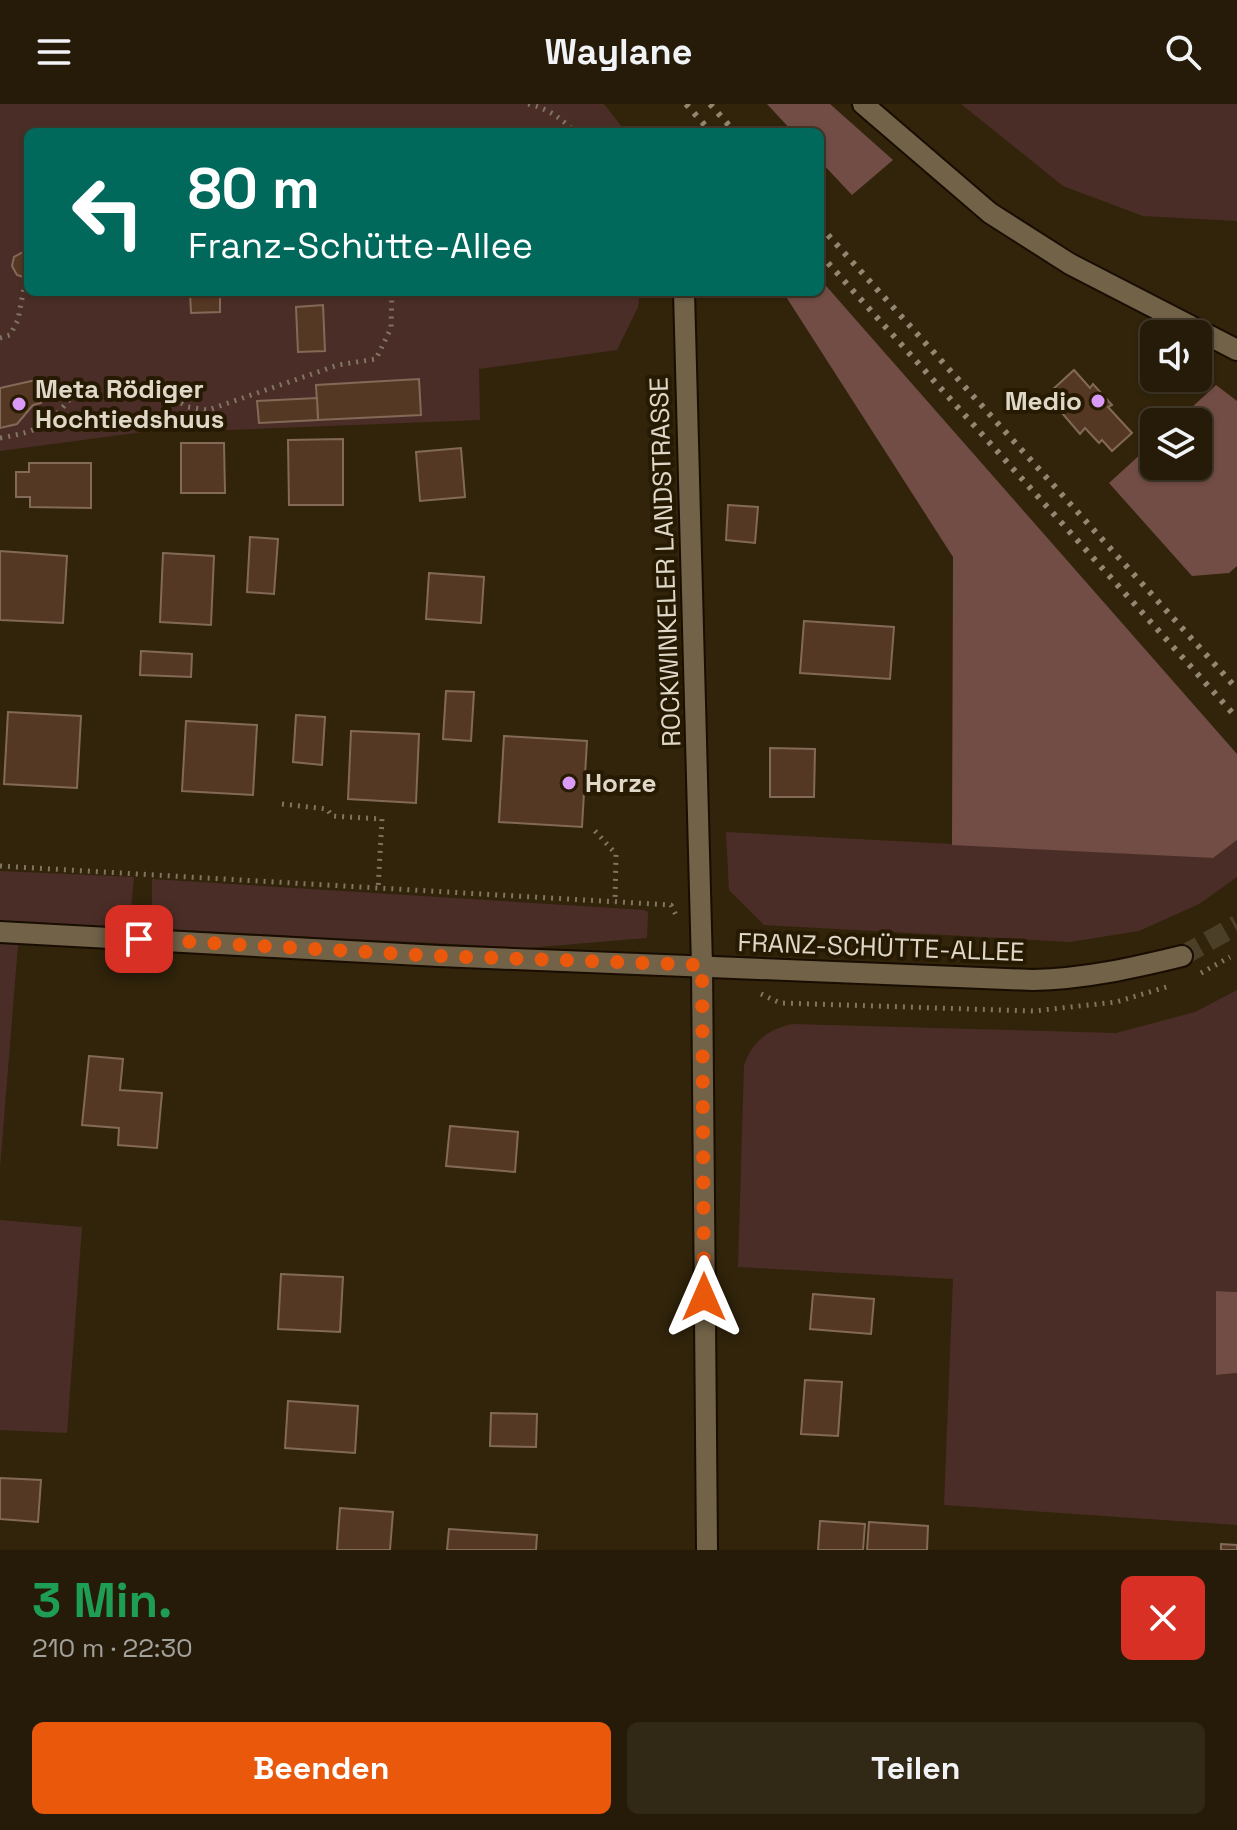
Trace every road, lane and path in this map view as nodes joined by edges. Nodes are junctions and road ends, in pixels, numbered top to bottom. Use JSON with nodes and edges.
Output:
{"nodes":[{"id":1,"x":528,"y":104,"type":"edge"},
{"id":2,"x":863,"y":104,"type":"edge"},
{"id":3,"x":571,"y":128,"type":"edge"},
{"id":4,"x":24,"y":287,"type":"edge"},
{"id":5,"x":392,"y":296,"type":"edge"},
{"id":6,"x":684,"y":296,"type":"edge"},
{"id":7,"x":0,"y":338,"type":"edge"},
{"id":8,"x":1237,"y":350,"type":"edge"},
{"id":9,"x":0,"y":438,"type":"edge"},
{"id":10,"x":282,"y":804,"type":"dead end"},
{"id":11,"x":595,"y":831,"type":"dead end"},
{"id":12,"x":0,"y":866,"type":"edge"},
{"id":13,"x":378,"y":890,"type":"junction"},
{"id":14,"x":615,"y":903,"type":"junction"},
{"id":15,"x":677,"y":917,"type":"dead end"},
{"id":16,"x":0,"y":932,"type":"edge"},
{"id":17,"x":1182,"y":956,"type":"tunnel mouth"},
{"id":18,"x":702,"y":965,"type":"junction"},
{"id":19,"x":707,"y":1550,"type":"edge"}],
"edges":[{"from":1,"to":3,"type":"path"},
{"from":2,"to":8,"type":"main road"},
{"from":4,"to":7,"type":"path"},
{"from":5,"to":9,"type":"path"},
{"from":6,"to":18,"type":"main road","name":"ROCKWINKELER LANDSTRASSE"},
{"from":10,"to":13,"type":"path"},
{"from":11,"to":14,"type":"path"},
{"from":12,"to":13,"type":"path"},
{"from":13,"to":14,"type":"path"},
{"from":14,"to":15,"type":"path"},
{"from":16,"to":18,"type":"main road","name":"FRANZ-SCHÜTTE-ALLEE"},
{"from":17,"to":18,"type":"main road","name":"FRANZ-SCHÜTTE-ALLEE"},
{"from":18,"to":19,"type":"main road","name":"ROCKWINKELER LANDSTRASSE"}]}
